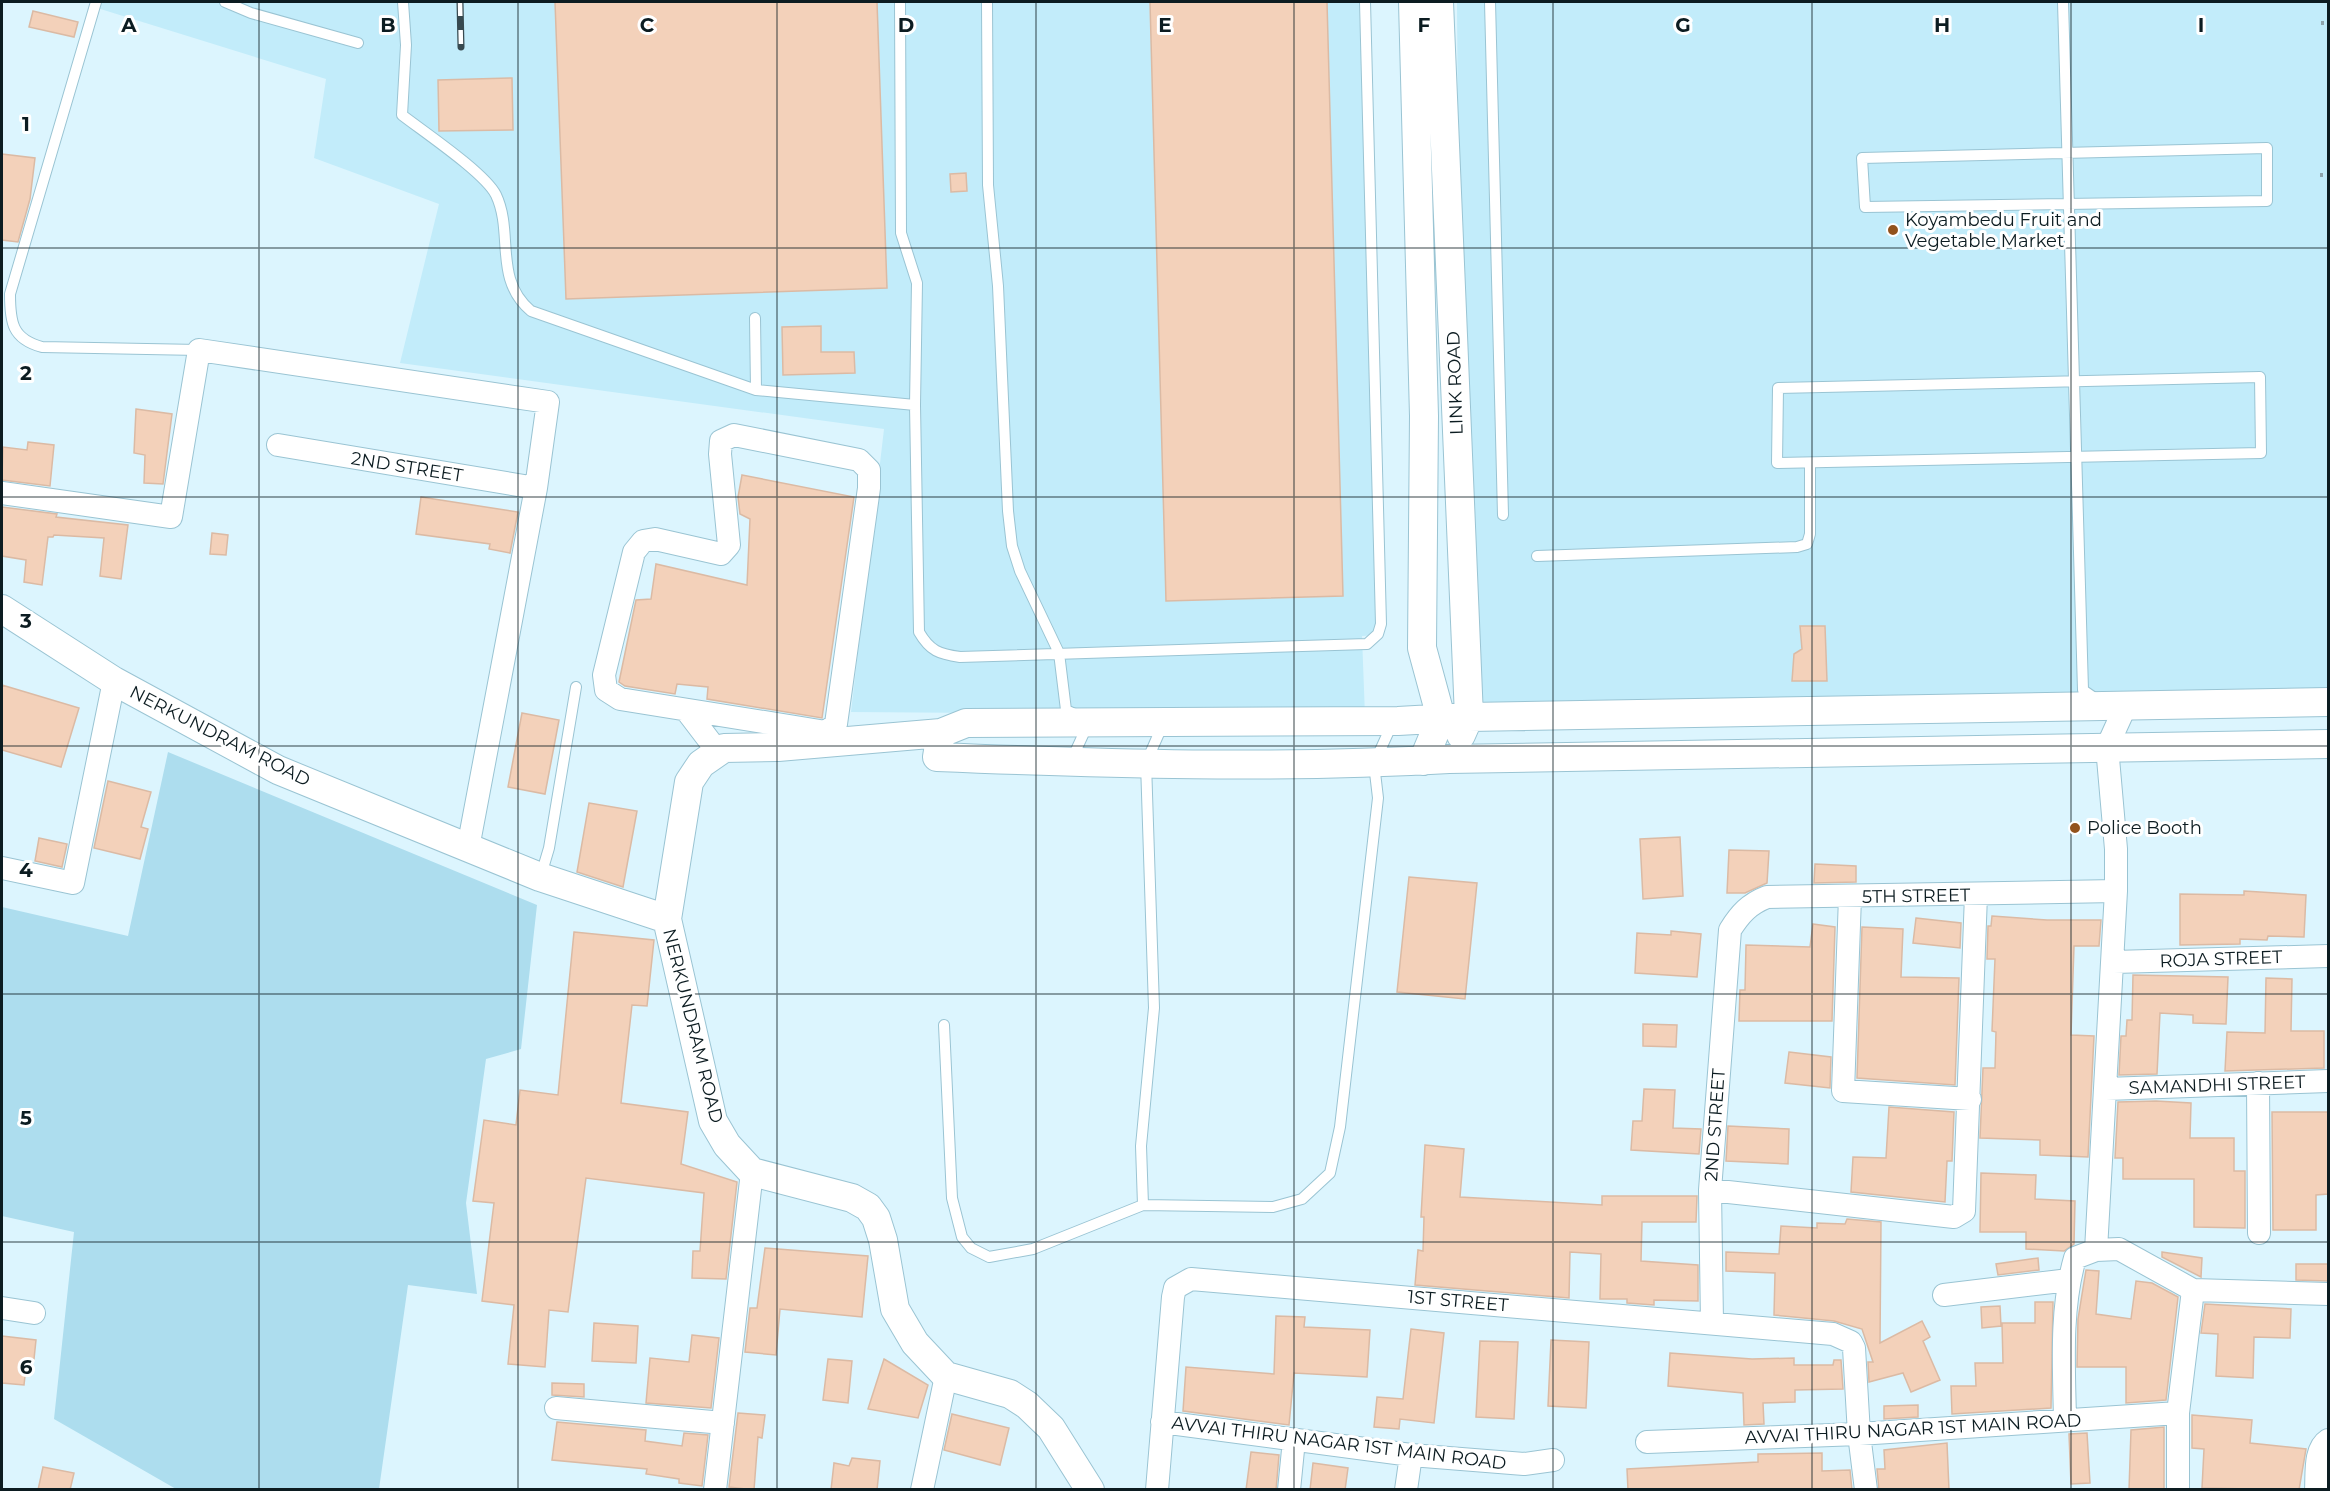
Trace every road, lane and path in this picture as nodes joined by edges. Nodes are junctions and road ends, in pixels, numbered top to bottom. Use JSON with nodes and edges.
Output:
{"nodes":[{"id":1,"x":96,"y":2,"type":"edge"},
{"id":2,"x":225,"y":2,"type":"edge"},
{"id":3,"x":403,"y":2,"type":"edge"},
{"id":4,"x":900,"y":2,"type":"edge"},
{"id":5,"x":987,"y":2,"type":"edge"},
{"id":6,"x":1365,"y":2,"type":"edge"},
{"id":7,"x":1413,"y":2,"type":"edge"},
{"id":8,"x":1439,"y":2,"type":"edge"},
{"id":9,"x":1490,"y":2,"type":"edge"},
{"id":10,"x":2063,"y":2,"type":"edge"},
{"id":11,"x":2321,"y":23,"type":"dead end"},
{"id":12,"x":2328,"y":23,"type":"edge"},
{"id":13,"x":358,"y":43,"type":"dead end"},
{"id":14,"x":2066,"y":153,"type":"junction"},
{"id":15,"x":2320,"y":175,"type":"dead end"},
{"id":16,"x":2328,"y":175,"type":"edge"},
{"id":17,"x":2068,"y":204,"type":"junction"},
{"id":18,"x":755,"y":318,"type":"dead end"},
{"id":19,"x":199,"y":350,"type":"junction"},
{"id":20,"x":2073,"y":381,"type":"junction"},
{"id":21,"x":756,"y":390,"type":"junction"},
{"id":22,"x":915,"y":405,"type":"junction"},
{"id":23,"x":278,"y":445,"type":"dead end"},
{"id":24,"x":2075,"y":457,"type":"junction"},
{"id":25,"x":1810,"y":463,"type":"junction"},
{"id":26,"x":536,"y":488,"type":"junction"},
{"id":27,"x":2,"y":493,"type":"edge"},
{"id":28,"x":1503,"y":515,"type":"dead end"},
{"id":29,"x":1537,"y":556,"type":"dead end"},
{"id":30,"x":2,"y":609,"type":"edge"},
{"id":31,"x":1059,"y":653,"type":"junction"},
{"id":32,"x":114,"y":681,"type":"junction"},
{"id":33,"x":576,"y":687,"type":"dead end"},
{"id":34,"x":2328,"y":702,"type":"edge"},
{"id":35,"x":2115,"y":705,"type":"junction"},
{"id":36,"x":686,"y":710,"type":"junction"},
{"id":37,"x":1469,"y":717,"type":"junction"},
{"id":38,"x":1441,"y":718,"type":"junction"},
{"id":39,"x":1089,"y":721,"type":"junction"},
{"id":40,"x":1164,"y":721,"type":"junction"},
{"id":41,"x":1393,"y":721,"type":"junction"},
{"id":42,"x":941,"y":733,"type":"junction"},
{"id":43,"x":779,"y":736,"type":"junction"},
{"id":44,"x":2328,"y":744,"type":"edge"},
{"id":45,"x":2107,"y":747,"type":"junction"},
{"id":46,"x":718,"y":752,"type":"junction"},
{"id":47,"x":1436,"y":760,"type":"junction"},
{"id":48,"x":1070,"y":763,"type":"junction"},
{"id":49,"x":1146,"y":763,"type":"junction"},
{"id":50,"x":1374,"y":764,"type":"junction"},
{"id":51,"x":468,"y":848,"type":"junction"},
{"id":52,"x":2,"y":868,"type":"edge"},
{"id":53,"x":540,"y":878,"type":"junction"},
{"id":54,"x":2116,"y":891,"type":"junction"},
{"id":55,"x":1976,"y":894,"type":"junction"},
{"id":56,"x":1850,"y":897,"type":"junction"},
{"id":57,"x":667,"y":920,"type":"junction"},
{"id":58,"x":1730,"y":930,"type":"joint"},
{"id":59,"x":2328,"y":956,"type":"edge"},
{"id":60,"x":2114,"y":962,"type":"junction"},
{"id":61,"x":944,"y":1025,"type":"dead end"},
{"id":62,"x":2328,"y":1081,"type":"edge"},
{"id":63,"x":2258,"y":1083,"type":"junction"},
{"id":64,"x":2106,"y":1089,"type":"junction"},
{"id":65,"x":1970,"y":1099,"type":"junction"},
{"id":66,"x":752,"y":1172,"type":"junction"},
{"id":67,"x":1710,"y":1190,"type":"junction"},
{"id":68,"x":1143,"y":1205,"type":"junction"},
{"id":69,"x":2259,"y":1233,"type":"dead end"},
{"id":70,"x":2096,"y":1250,"type":"junction"},
{"id":71,"x":2069,"y":1280,"type":"junction"},
{"id":72,"x":2193,"y":1290,"type":"junction"},
{"id":73,"x":2328,"y":1294,"type":"edge"},
{"id":74,"x":1944,"y":1295,"type":"dead end"},
{"id":75,"x":2,"y":1308,"type":"edge"},
{"id":76,"x":34,"y":1312,"type":"dead end"},
{"id":77,"x":1712,"y":1322,"type":"junction"},
{"id":78,"x":946,"y":1376,"type":"junction"},
{"id":79,"x":556,"y":1408,"type":"dead end"},
{"id":80,"x":2178,"y":1413,"type":"junction"},
{"id":81,"x":2065,"y":1420,"type":"junction"},
{"id":82,"x":1162,"y":1422,"type":"junction"},
{"id":83,"x":723,"y":1423,"type":"junction"},
{"id":84,"x":1859,"y":1434,"type":"junction"},
{"id":85,"x":1294,"y":1440,"type":"junction"},
{"id":86,"x":2328,"y":1440,"type":"edge"},
{"id":87,"x":1647,"y":1442,"type":"dead end"},
{"id":88,"x":1411,"y":1455,"type":"junction"},
{"id":89,"x":1553,"y":1460,"type":"dead end"},
{"id":90,"x":715,"y":1490,"type":"edge"},
{"id":91,"x":922,"y":1490,"type":"edge"},
{"id":92,"x":1090,"y":1490,"type":"edge"},
{"id":93,"x":1157,"y":1490,"type":"edge"},
{"id":94,"x":1289,"y":1490,"type":"edge"},
{"id":95,"x":1406,"y":1490,"type":"edge"},
{"id":96,"x":1866,"y":1490,"type":"edge"},
{"id":97,"x":2178,"y":1490,"type":"edge"},
{"id":98,"x":2316,"y":1490,"type":"edge"}],
"edges":[{"from":1,"to":19,"type":"lane"},
{"from":2,"to":13,"type":"lane"},
{"from":3,"to":21,"type":"lane"},
{"from":4,"to":22,"type":"lane"},
{"from":5,"to":31,"type":"lane"},
{"from":6,"to":31,"type":"lane"},
{"from":7,"to":38,"type":"street"},
{"from":8,"to":37,"type":"street","name":"LINK ROAD"},
{"from":9,"to":28,"type":"lane"},
{"from":10,"to":14,"type":"lane"},
{"from":11,"to":12,"type":"path"},
{"from":14,"to":17,"type":"lane"},
{"from":14,"to":17,"type":"lane"},
{"from":14,"to":17,"type":"lane"},
{"from":15,"to":16,"type":"path"},
{"from":17,"to":20,"type":"lane"},
{"from":18,"to":21,"type":"lane"},
{"from":19,"to":26,"type":"street"},
{"from":19,"to":27,"type":"street"},
{"from":20,"to":24,"type":"lane"},
{"from":20,"to":24,"type":"lane"},
{"from":20,"to":25,"type":"lane"},
{"from":21,"to":22,"type":"lane"},
{"from":22,"to":31,"type":"lane"},
{"from":23,"to":26,"type":"street","name":"2ND STREET"},
{"from":24,"to":25,"type":"lane"},
{"from":24,"to":35,"type":"lane"},
{"from":25,"to":29,"type":"lane"},
{"from":26,"to":51,"type":"street"},
{"from":30,"to":32,"type":"street","name":"NERKUNDRAM ROAD"},
{"from":31,"to":39,"type":"lane"},
{"from":32,"to":51,"type":"street","name":"NERKUNDRAM ROAD"},
{"from":32,"to":52,"type":"street"},
{"from":33,"to":53,"type":"lane"},
{"from":34,"to":35,"type":"street"},
{"from":35,"to":37,"type":"street"},
{"from":35,"to":45,"type":"street"},
{"from":36,"to":43,"type":"street"},
{"from":36,"to":43,"type":"street"},
{"from":36,"to":46,"type":"street"},
{"from":37,"to":38,"type":"street"},
{"from":37,"to":47,"type":"street","name":"LINK ROAD"},
{"from":38,"to":41,"type":"street"},
{"from":38,"to":47,"type":"street"},
{"from":39,"to":40,"type":"street"},
{"from":39,"to":42,"type":"street"},
{"from":39,"to":48,"type":"lane"},
{"from":40,"to":41,"type":"street"},
{"from":40,"to":49,"type":"lane"},
{"from":41,"to":50,"type":"lane"},
{"from":42,"to":43,"type":"street"},
{"from":42,"to":48,"type":"street"},
{"from":43,"to":46,"type":"street"},
{"from":44,"to":45,"type":"street"},
{"from":45,"to":47,"type":"street"},
{"from":45,"to":54,"type":"street"},
{"from":46,"to":57,"type":"street"},
{"from":47,"to":50,"type":"street"},
{"from":48,"to":49,"type":"street"},
{"from":49,"to":50,"type":"street"},
{"from":49,"to":68,"type":"lane"},
{"from":50,"to":68,"type":"lane"},
{"from":51,"to":53,"type":"street","name":"NERKUNDRAM ROAD"},
{"from":53,"to":57,"type":"street","name":"NERKUNDRAM ROAD"},
{"from":54,"to":55,"type":"street","name":"5TH STREET"},
{"from":54,"to":60,"type":"street"},
{"from":55,"to":56,"type":"street","name":"5TH STREET"},
{"from":55,"to":65,"type":"street"},
{"from":56,"to":58,"type":"street","name":"5TH STREET"},
{"from":56,"to":65,"type":"street"},
{"from":57,"to":66,"type":"street","name":"NERKUNDRAM ROAD"},
{"from":58,"to":67,"type":"street","name":"2ND STREET"},
{"from":59,"to":60,"type":"street","name":"ROJA STREET"},
{"from":60,"to":64,"type":"street"},
{"from":61,"to":68,"type":"lane"},
{"from":62,"to":63,"type":"street","name":"SAMANDHI STREET"},
{"from":63,"to":64,"type":"street","name":"SAMANDHI STREET"},
{"from":63,"to":69,"type":"street"},
{"from":64,"to":70,"type":"street"},
{"from":65,"to":67,"type":"street"},
{"from":66,"to":78,"type":"street"},
{"from":66,"to":83,"type":"street"},
{"from":67,"to":77,"type":"street","name":"2ND STREET"},
{"from":70,"to":71,"type":"street"},
{"from":70,"to":72,"type":"street"},
{"from":71,"to":74,"type":"street"},
{"from":71,"to":81,"type":"street"},
{"from":72,"to":73,"type":"street"},
{"from":72,"to":80,"type":"street"},
{"from":75,"to":76,"type":"street"},
{"from":77,"to":82,"type":"street","name":"1ST STREET"},
{"from":77,"to":84,"type":"street","name":"1ST STREET"},
{"from":78,"to":91,"type":"street"},
{"from":78,"to":92,"type":"street"},
{"from":79,"to":83,"type":"street"},
{"from":80,"to":81,"type":"street","name":"AVVAI THIRU NAGAR 1ST MAIN ROAD"},
{"from":80,"to":97,"type":"street"},
{"from":81,"to":84,"type":"street","name":"AVVAI THIRU NAGAR 1ST MAIN ROAD"},
{"from":82,"to":85,"type":"street","name":"AVVAI THIRU NAGAR 1ST MAIN ROAD"},
{"from":82,"to":93,"type":"street","name":"1ST STREET"},
{"from":83,"to":90,"type":"street"},
{"from":84,"to":87,"type":"street","name":"AVVAI THIRU NAGAR 1ST MAIN ROAD"},
{"from":84,"to":96,"type":"street"},
{"from":85,"to":88,"type":"street","name":"AVVAI THIRU NAGAR 1ST MAIN ROAD"},
{"from":85,"to":94,"type":"street"},
{"from":86,"to":98,"type":"street"},
{"from":88,"to":89,"type":"street","name":"AVVAI THIRU NAGAR 1ST MAIN ROAD"},
{"from":88,"to":95,"type":"street"}]}
